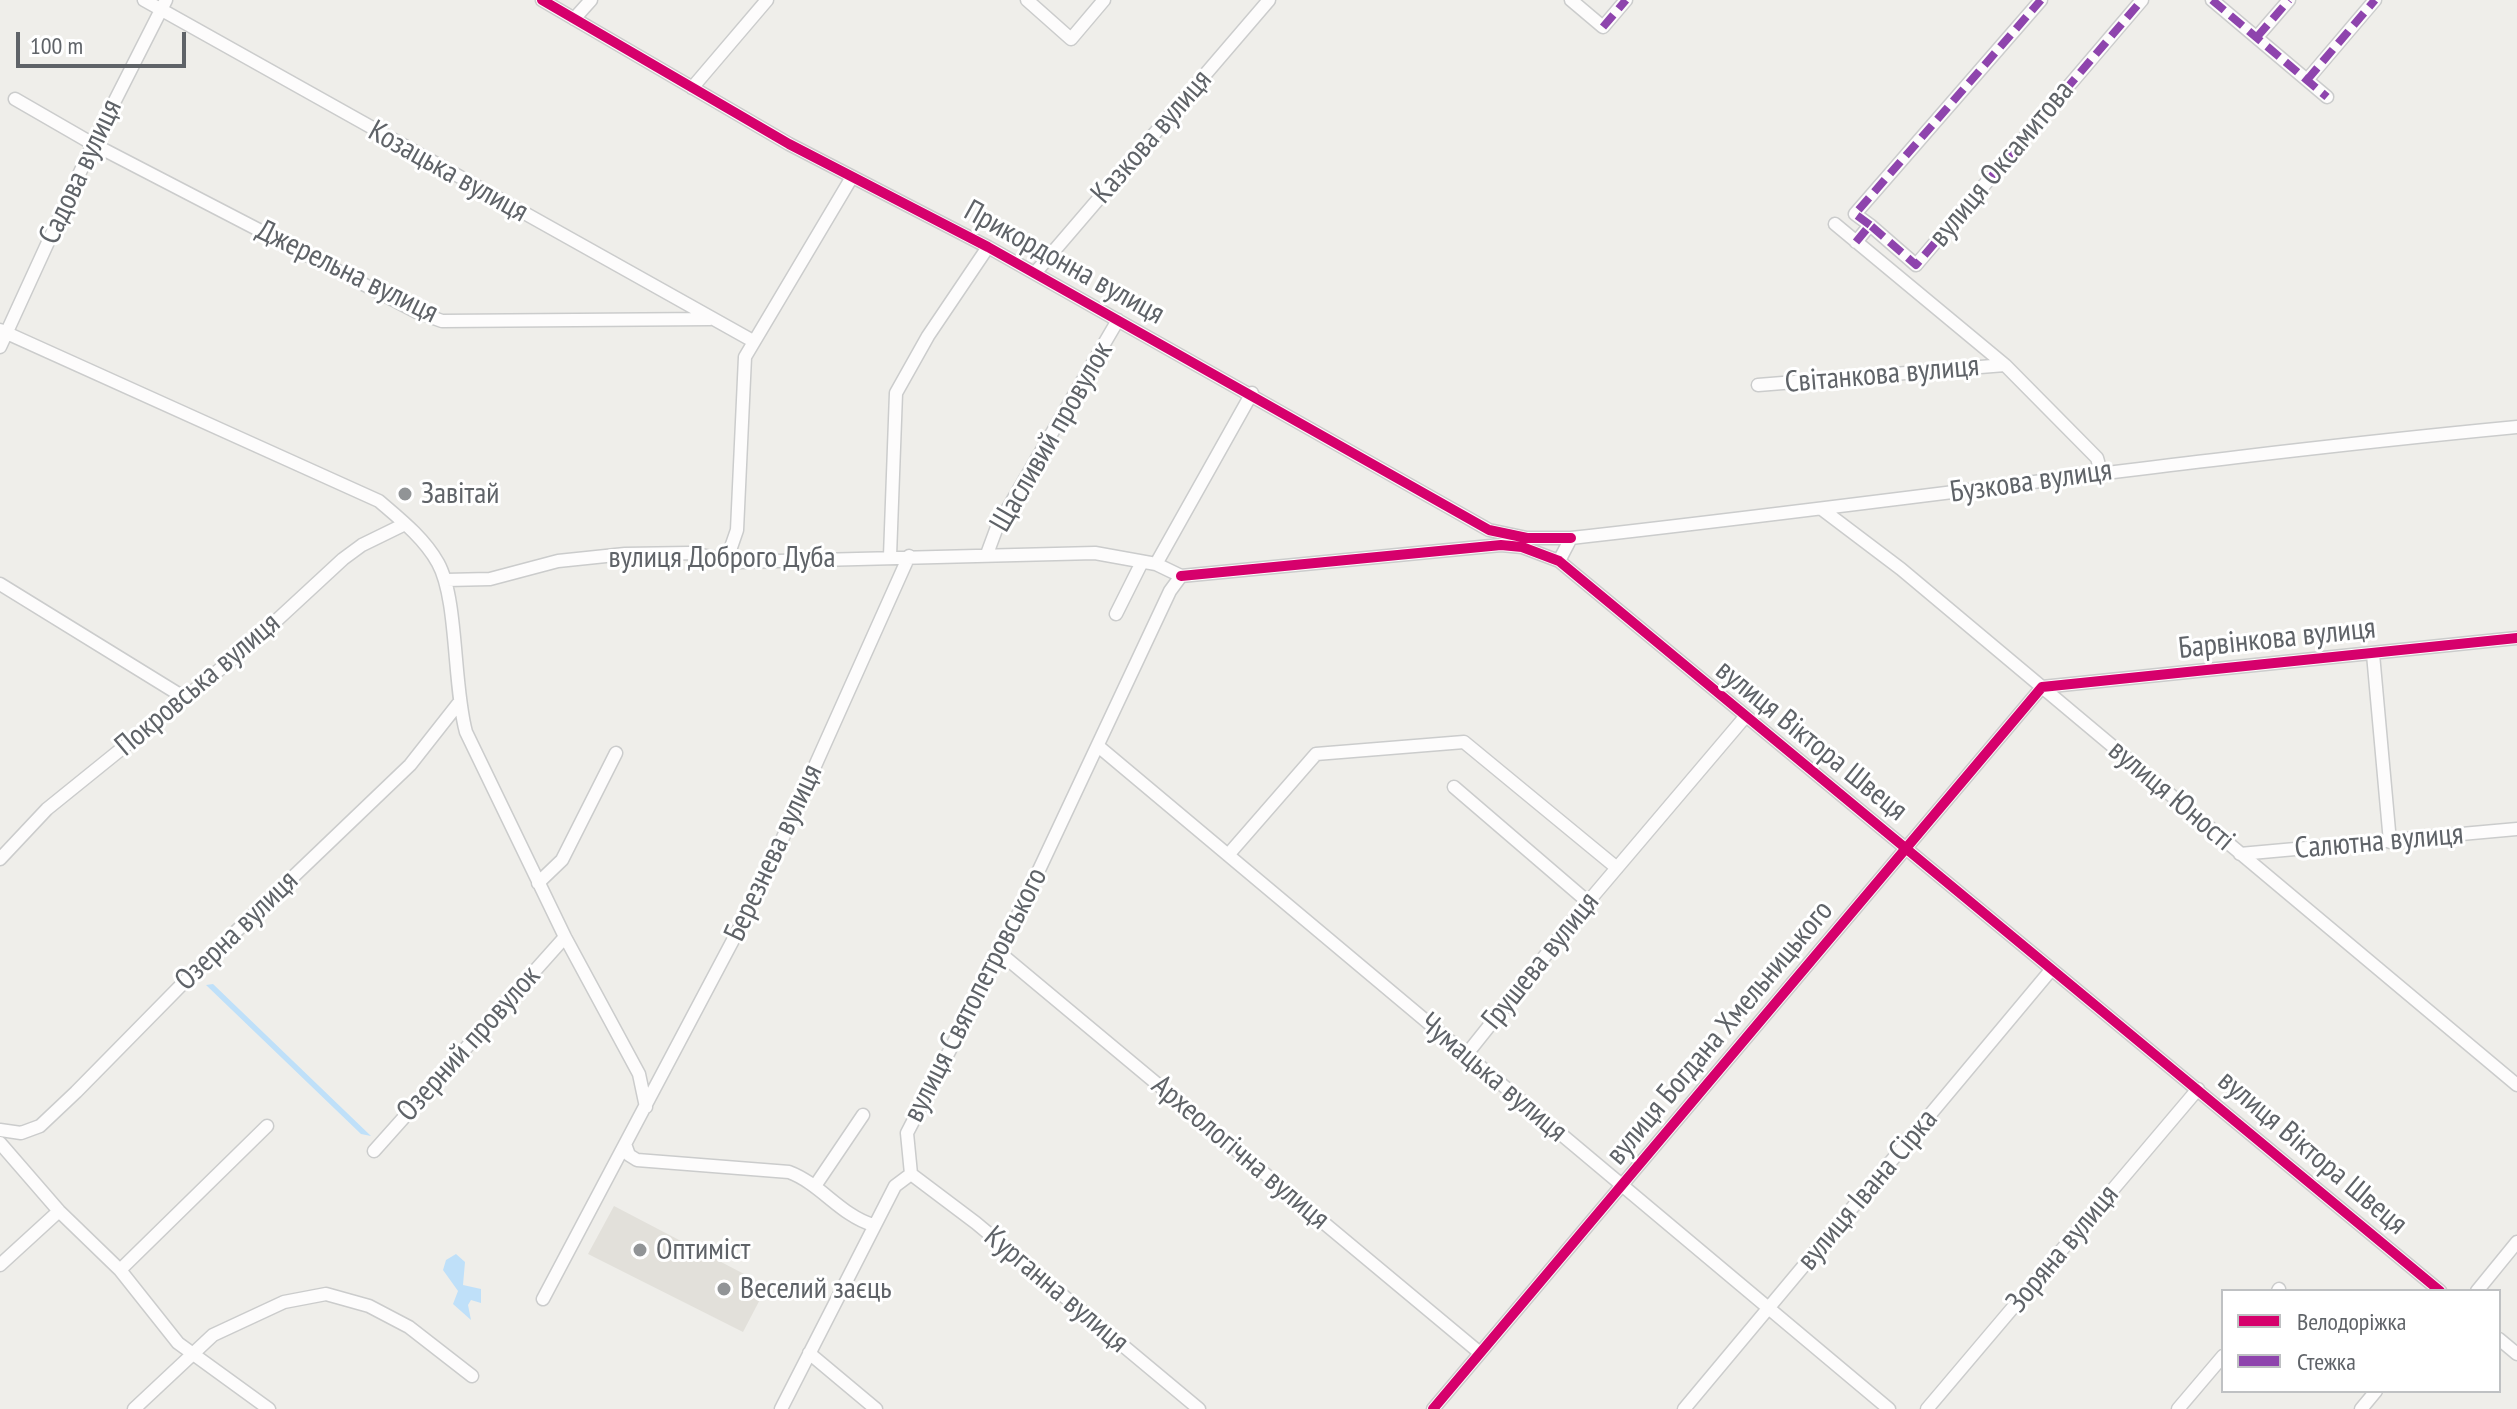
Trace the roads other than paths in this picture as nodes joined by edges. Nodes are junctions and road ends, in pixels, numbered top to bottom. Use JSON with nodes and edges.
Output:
{"nodes":[{"id":1,"x":144,"y":0,"type":"edge"},
{"id":2,"x":542,"y":0,"type":"edge"},
{"id":3,"x":591,"y":0,"type":"edge"},
{"id":4,"x":767,"y":0,"type":"edge"},
{"id":5,"x":1027,"y":0,"type":"edge"},
{"id":6,"x":1104,"y":0,"type":"edge"},
{"id":7,"x":1269,"y":0,"type":"edge"},
{"id":8,"x":1571,"y":0,"type":"edge"},
{"id":9,"x":1626,"y":0,"type":"edge"},
{"id":10,"x":2041,"y":0,"type":"edge"},
{"id":11,"x":2142,"y":0,"type":"edge"},
{"id":12,"x":2212,"y":0,"type":"edge"},
{"id":13,"x":2289,"y":0,"type":"edge"},
{"id":14,"x":2375,"y":0,"type":"edge"},
{"id":15,"x":163,"y":5,"type":"edge"},
{"id":16,"x":574,"y":19,"type":"junction"},
{"id":17,"x":2257,"y":37,"type":"junction"},
{"id":18,"x":2307,"y":80,"type":"junction"},
{"id":19,"x":692,"y":88,"type":"junction"},
{"id":20,"x":2327,"y":97,"type":"dead end"},
{"id":21,"x":15,"y":99,"type":"dead end"},
{"id":22,"x":93,"y":144,"type":"junction"},
{"id":23,"x":852,"y":177,"type":"junction"},
{"id":24,"x":1835,"y":224,"type":"dead end"},
{"id":25,"x":1870,"y":225,"type":"junction"},
{"id":26,"x":1856,"y":242,"type":"junction"},
{"id":27,"x":988,"y":247,"type":"junction"},
{"id":28,"x":1035,"y":273,"type":"junction"},
{"id":29,"x":710,"y":319,"type":"junction"},
{"id":30,"x":1118,"y":320,"type":"junction"},
{"id":31,"x":3,"y":331,"type":"edge"},
{"id":32,"x":753,"y":341,"type":"junction"},
{"id":33,"x":0,"y":347,"type":"edge"},
{"id":34,"x":2005,"y":365,"type":"junction"},
{"id":35,"x":1758,"y":385,"type":"dead end"},
{"id":36,"x":1252,"y":393,"type":"junction"},
{"id":37,"x":2517,"y":427,"type":"edge"},
{"id":38,"x":2101,"y":472,"type":"junction"},
{"id":39,"x":1823,"y":510,"type":"junction"},
{"id":40,"x":405,"y":524,"type":"junction"},
{"id":41,"x":1571,"y":538,"type":"junction"},
{"id":42,"x":987,"y":554,"type":"junction"},
{"id":43,"x":890,"y":556,"type":"junction"},
{"id":44,"x":909,"y":556,"type":"junction"},
{"id":45,"x":727,"y":559,"type":"junction"},
{"id":46,"x":1559,"y":561,"type":"junction"},
{"id":47,"x":1142,"y":562,"type":"junction"},
{"id":48,"x":1156,"y":564,"type":"junction"},
{"id":49,"x":1181,"y":576,"type":"junction"},
{"id":50,"x":446,"y":580,"type":"junction"},
{"id":51,"x":0,"y":584,"type":"edge"},
{"id":52,"x":1116,"y":614,"type":"dead end"},
{"id":53,"x":2517,"y":638,"type":"edge"},
{"id":54,"x":2373,"y":654,"type":"junction"},
{"id":55,"x":2042,"y":687,"type":"junction"},
{"id":56,"x":185,"y":698,"type":"junction"},
{"id":57,"x":458,"y":704,"type":"junction"},
{"id":58,"x":1745,"y":717,"type":"junction"},
{"id":59,"x":1098,"y":746,"type":"junction"},
{"id":60,"x":616,"y":753,"type":"dead end"},
{"id":61,"x":1454,"y":787,"type":"dead end"},
{"id":62,"x":2517,"y":829,"type":"edge"},
{"id":63,"x":2390,"y":842,"type":"junction"},
{"id":64,"x":1906,"y":850,"type":"junction"},
{"id":65,"x":2240,"y":854,"type":"junction"},
{"id":66,"x":1228,"y":855,"type":"junction"},
{"id":67,"x":0,"y":859,"type":"edge"},
{"id":68,"x":1617,"y":868,"type":"junction"},
{"id":69,"x":538,"y":883,"type":"junction"},
{"id":70,"x":1588,"y":902,"type":"junction"},
{"id":71,"x":565,"y":937,"type":"junction"},
{"id":72,"x":1000,"y":953,"type":"junction"},
{"id":73,"x":2051,"y":970,"type":"junction"},
{"id":74,"x":1466,"y":1055,"type":"junction"},
{"id":75,"x":2517,"y":1085,"type":"edge"},
{"id":76,"x":2198,"y":1089,"type":"junction"},
{"id":77,"x":646,"y":1107,"type":"junction"},
{"id":78,"x":863,"y":1115,"type":"dead end"},
{"id":79,"x":267,"y":1126,"type":"dead end"},
{"id":80,"x":0,"y":1130,"type":"edge"},
{"id":81,"x":0,"y":1143,"type":"edge"},
{"id":82,"x":625,"y":1144,"type":"junction"},
{"id":83,"x":374,"y":1151,"type":"dead end"},
{"id":84,"x":911,"y":1174,"type":"junction"},
{"id":85,"x":1622,"y":1185,"type":"junction"},
{"id":86,"x":815,"y":1186,"type":"junction"},
{"id":87,"x":59,"y":1211,"type":"junction"},
{"id":88,"x":873,"y":1225,"type":"junction"},
{"id":89,"x":2517,"y":1242,"type":"edge"},
{"id":90,"x":0,"y":1265,"type":"edge"},
{"id":91,"x":120,"y":1270,"type":"junction"},
{"id":92,"x":2438,"y":1289,"type":"edge"},
{"id":93,"x":2479,"y":1289,"type":"edge"},
{"id":94,"x":543,"y":1299,"type":"dead end"},
{"id":95,"x":1768,"y":1309,"type":"junction"},
{"id":96,"x":2501,"y":1341,"type":"edge"},
{"id":97,"x":196,"y":1353,"type":"junction"},
{"id":98,"x":809,"y":1353,"type":"junction"},
{"id":99,"x":1480,"y":1353,"type":"junction"},
{"id":100,"x":2517,"y":1354,"type":"edge"},
{"id":101,"x":2221,"y":1359,"type":"edge"},
{"id":102,"x":472,"y":1376,"type":"dead end"},
{"id":103,"x":2374,"y":1393,"type":"edge"},
{"id":104,"x":2186,"y":1406,"type":"edge"},
{"id":105,"x":134,"y":1409,"type":"edge"},
{"id":106,"x":269,"y":1409,"type":"edge"},
{"id":107,"x":781,"y":1409,"type":"edge"},
{"id":108,"x":876,"y":1409,"type":"edge"},
{"id":109,"x":1199,"y":1409,"type":"edge"},
{"id":110,"x":1433,"y":1409,"type":"edge"},
{"id":111,"x":1684,"y":1409,"type":"edge"},
{"id":112,"x":1889,"y":1409,"type":"edge"},
{"id":113,"x":1927,"y":1409,"type":"edge"},
{"id":114,"x":2361,"y":1409,"type":"edge"}],
"edges":[{"from":1,"to":15,"type":"street","name":"Козацька вулиця"},
{"from":2,"to":16,"type":"street","name":"Прикордонна вулиця"},
{"from":3,"to":16,"type":"street"},
{"from":4,"to":19,"type":"street"},
{"from":5,"to":6,"type":"street"},
{"from":7,"to":28,"type":"street","name":"Казкова вулиця"},
{"from":8,"to":9,"type":"street"},
{"from":10,"to":25,"type":"street"},
{"from":11,"to":25,"type":"street","name":"вулиця Оксамитова"},
{"from":12,"to":17,"type":"street"},
{"from":13,"to":17,"type":"street"},
{"from":14,"to":18,"type":"street"},
{"from":15,"to":22,"type":"street","name":"Садова вулиця"},
{"from":15,"to":29,"type":"street","name":"Козацька вулиця"},
{"from":16,"to":19,"type":"street","name":"Прикордонна вулиця"},
{"from":17,"to":18,"type":"street"},
{"from":18,"to":20,"type":"street"},
{"from":19,"to":23,"type":"street","name":"Прикордонна вулиця"},
{"from":21,"to":22,"type":"street","name":"Джерельна вулиця"},
{"from":22,"to":29,"type":"street","name":"Джерельна вулиця"},
{"from":22,"to":31,"type":"street","name":"Садова вулиця"},
{"from":23,"to":27,"type":"street","name":"Прикордонна вулиця"},
{"from":23,"to":32,"type":"street"},
{"from":24,"to":26,"type":"street","name":"Світанкова вулиця"},
{"from":25,"to":26,"type":"street"},
{"from":26,"to":34,"type":"street","name":"Світанкова вулиця"},
{"from":27,"to":28,"type":"street","name":"Прикордонна вулиця"},
{"from":27,"to":43,"type":"street"},
{"from":28,"to":30,"type":"street","name":"Прикордонна вулиця"},
{"from":29,"to":32,"type":"street","name":"Козацька вулиця"},
{"from":30,"to":36,"type":"street","name":"Прикордонна вулиця"},
{"from":30,"to":42,"type":"street","name":"Щасливий провулок"},
{"from":31,"to":33,"type":"street","name":"Садова вулиця"},
{"from":31,"to":40,"type":"street"},
{"from":32,"to":45,"type":"street"},
{"from":34,"to":35,"type":"street","name":"Світанкова вулиця"},
{"from":34,"to":38,"type":"street","name":"Світанкова вулиця"},
{"from":36,"to":41,"type":"street","name":"Прикордонна вулиця"},
{"from":36,"to":48,"type":"street"},
{"from":37,"to":38,"type":"street","name":"Бузкова вулиця"},
{"from":38,"to":39,"type":"street","name":"Бузкова вулиця"},
{"from":39,"to":41,"type":"street","name":"Бузкова вулиця"},
{"from":39,"to":55,"type":"street","name":"вулиця Юності"},
{"from":40,"to":50,"type":"street"},
{"from":40,"to":56,"type":"street","name":"Покровська вулиця"},
{"from":41,"to":46,"type":"street"},
{"from":42,"to":44,"type":"street","name":"вулиця Доброго Дуба"},
{"from":42,"to":47,"type":"street","name":"вулиця Доброго Дуба"},
{"from":43,"to":44,"type":"street","name":"вулиця Доброго Дуба"},
{"from":43,"to":45,"type":"street","name":"вулиця Доброго Дуба"},
{"from":44,"to":77,"type":"street","name":"Березнева вулиця"},
{"from":45,"to":50,"type":"street","name":"вулиця Доброго Дуба"},
{"from":46,"to":49,"type":"street","name":"вулиця Віктора Швеця"},
{"from":46,"to":58,"type":"street","name":"вулиця Віктора Швеця"},
{"from":47,"to":48,"type":"street","name":"вулиця Доброго Дуба"},
{"from":47,"to":52,"type":"street"},
{"from":48,"to":49,"type":"street","name":"вулиця Доброго Дуба"},
{"from":49,"to":59,"type":"street","name":"вулиця Святопетровського"},
{"from":50,"to":57,"type":"street"},
{"from":51,"to":56,"type":"street"},
{"from":53,"to":54,"type":"street","name":"Барвінкова вулиця"},
{"from":54,"to":55,"type":"street","name":"Барвінкова вулиця"},
{"from":54,"to":63,"type":"street"},
{"from":55,"to":64,"type":"street","name":"вулиця Богдана Хмельницького"},
{"from":55,"to":65,"type":"street","name":"вулиця Юності"},
{"from":56,"to":67,"type":"street","name":"Покровська вулиця"},
{"from":57,"to":69,"type":"street"},
{"from":57,"to":80,"type":"street","name":"Озерна вулиця"},
{"from":58,"to":64,"type":"street","name":"вулиця Віктора Швеця"},
{"from":58,"to":68,"type":"street","name":"Грушева вулиця"},
{"from":59,"to":66,"type":"street","name":"Чумацька вулиця"},
{"from":59,"to":72,"type":"street","name":"вулиця Святопетровського"},
{"from":60,"to":69,"type":"street"},
{"from":61,"to":70,"type":"street"},
{"from":62,"to":63,"type":"street","name":"Салютна вулиця"},
{"from":63,"to":65,"type":"street","name":"Салютна вулиця"},
{"from":64,"to":73,"type":"street","name":"вулиця Віктора Швеця"},
{"from":64,"to":85,"type":"street","name":"вулиця Богдана Хмельницького"},
{"from":65,"to":75,"type":"street","name":"вулиця Юності"},
{"from":66,"to":68,"type":"street","name":"Грушева вулиця"},
{"from":66,"to":74,"type":"street","name":"Чумацька вулиця"},
{"from":68,"to":70,"type":"street","name":"Грушева вулиця"},
{"from":69,"to":71,"type":"street"},
{"from":70,"to":74,"type":"street","name":"Грушева вулиця"},
{"from":71,"to":77,"type":"street"},
{"from":71,"to":83,"type":"street","name":"Озерний провулок"},
{"from":72,"to":84,"type":"street","name":"вулиця Святопетровського"},
{"from":72,"to":99,"type":"street","name":"Археологічна вулиця"},
{"from":73,"to":76,"type":"street","name":"вулиця Віктора Швеця"},
{"from":73,"to":95,"type":"street","name":"вулиця Івана Сірка"},
{"from":74,"to":85,"type":"street","name":"Чумацька вулиця"},
{"from":76,"to":92,"type":"street","name":"вулиця Віктора Швеця"},
{"from":76,"to":113,"type":"street","name":"Зоряна вулиця"},
{"from":77,"to":82,"type":"street","name":"Березнева вулиця"},
{"from":78,"to":86,"type":"street"},
{"from":79,"to":91,"type":"street"},
{"from":81,"to":87,"type":"street"},
{"from":82,"to":86,"type":"street"},
{"from":82,"to":94,"type":"street","name":"Березнева вулиця"},
{"from":84,"to":88,"type":"street"},
{"from":84,"to":109,"type":"street","name":"Курганна вулиця"},
{"from":85,"to":95,"type":"street","name":"Чумацька вулиця"},
{"from":85,"to":99,"type":"street","name":"вулиця Богдана Хмельницького"},
{"from":86,"to":88,"type":"street"},
{"from":87,"to":90,"type":"street"},
{"from":87,"to":91,"type":"street"},
{"from":88,"to":98,"type":"street"},
{"from":89,"to":93,"type":"street"},
{"from":91,"to":97,"type":"street"},
{"from":95,"to":111,"type":"street","name":"вулиця Івана Сірка"},
{"from":95,"to":112,"type":"street","name":"Чумацька вулиця"},
{"from":96,"to":100,"type":"street"},
{"from":97,"to":102,"type":"street"},
{"from":97,"to":105,"type":"street"},
{"from":97,"to":106,"type":"street"},
{"from":98,"to":107,"type":"street"},
{"from":98,"to":108,"type":"street"},
{"from":99,"to":110,"type":"street","name":"вулиця Богдана Хмельницького"},
{"from":101,"to":104,"type":"street"},
{"from":103,"to":114,"type":"street"}]}
